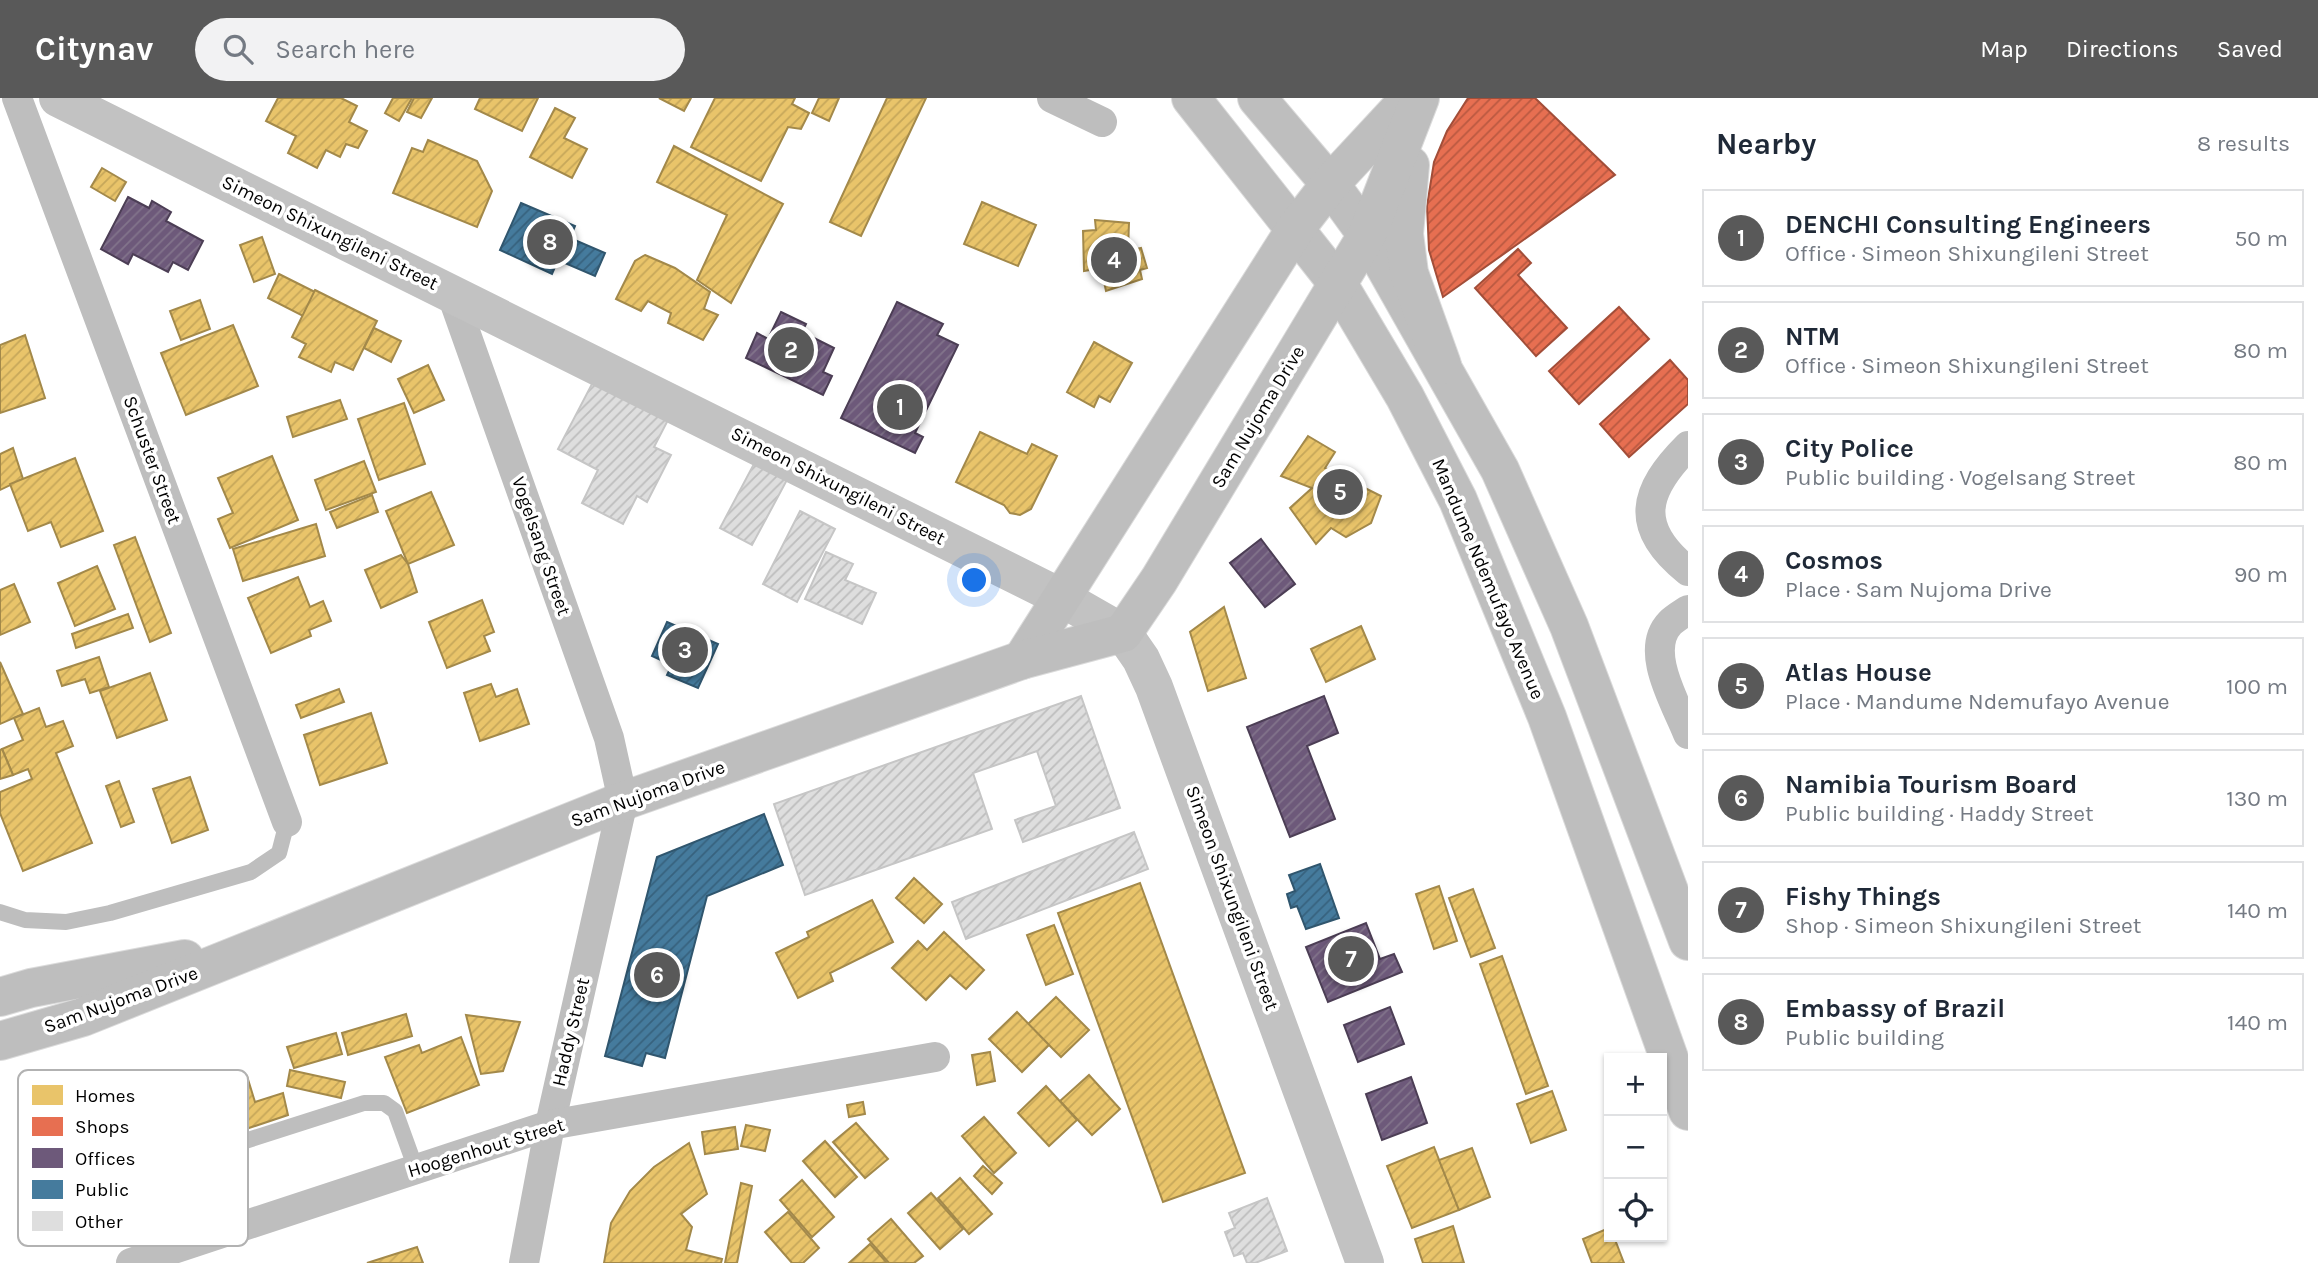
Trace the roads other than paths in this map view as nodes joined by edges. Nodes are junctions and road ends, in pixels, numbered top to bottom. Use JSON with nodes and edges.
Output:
{"nodes":[{"id":1,"x":17,"y":98,"type":"edge"},
{"id":2,"x":58,"y":98,"type":"edge"},
{"id":3,"x":1052,"y":98,"type":"edge"},
{"id":4,"x":1191,"y":98,"type":"edge"},
{"id":5,"x":1257,"y":98,"type":"edge"},
{"id":6,"x":1416,"y":103,"type":"edge"},
{"id":7,"x":1102,"y":122,"type":"dead end"},
{"id":8,"x":1330,"y":184,"type":"junction"},
{"id":9,"x":1296,"y":228,"type":"junction"},
{"id":10,"x":1367,"y":235,"type":"junction"},
{"id":11,"x":1338,"y":285,"type":"junction"},
{"id":12,"x":451,"y":292,"type":"junction"},
{"id":13,"x":1442,"y":365,"type":"junction"},
{"id":14,"x":1688,"y":446,"type":"edge"},
{"id":15,"x":1688,"y":570,"type":"edge"},
{"id":16,"x":1060,"y":597,"type":"junction"},
{"id":17,"x":1688,"y":610,"type":"edge"},
{"id":18,"x":1123,"y":633,"type":"junction"},
{"id":19,"x":1023,"y":660,"type":"junction"},
{"id":20,"x":1688,"y":734,"type":"edge"},
{"id":21,"x":623,"y":801,"type":"junction"},
{"id":22,"x":287,"y":822,"type":"joint"},
{"id":23,"x":0,"y":912,"type":"edge"},
{"id":24,"x":280,"y":941,"type":"junction"},
{"id":25,"x":1688,"y":941,"type":"edge"},
{"id":26,"x":0,"y":997,"type":"edge"},
{"id":27,"x":0,"y":1041,"type":"edge"},
{"id":28,"x":934,"y":1057,"type":"dead end"},
{"id":29,"x":1688,"y":1111,"type":"edge"},
{"id":30,"x":550,"y":1125,"type":"junction"},
{"id":31,"x":248,"y":1140,"type":"edge"},
{"id":32,"x":416,"y":1169,"type":"junction"},
{"id":33,"x":248,"y":1224,"type":"edge"},
{"id":34,"x":183,"y":1246,"type":"edge"},
{"id":35,"x":131,"y":1263,"type":"edge"},
{"id":36,"x":524,"y":1263,"type":"edge"},
{"id":37,"x":1365,"y":1263,"type":"edge"}],
"edges":[{"from":1,"to":22,"type":"street","name":"Schuster Street"},
{"from":2,"to":12,"type":"street","name":"Simeon Shixungileni Street"},
{"from":3,"to":7,"type":"street"},
{"from":4,"to":9,"type":"main road","name":"Mandume Ndemufayo Avenue"},
{"from":5,"to":8,"type":"main road"},
{"from":6,"to":8,"type":"main road"},
{"from":6,"to":10,"type":"main road","name":"Sam Nujoma Drive"},
{"from":6,"to":13,"type":"main road"},
{"from":8,"to":9,"type":"main road"},
{"from":8,"to":10,"type":"main road"},
{"from":9,"to":11,"type":"main road","name":"Mandume Ndemufayo Avenue"},
{"from":9,"to":16,"type":"main road"},
{"from":10,"to":11,"type":"main road","name":"Sam Nujoma Drive"},
{"from":10,"to":13,"type":"main road"},
{"from":11,"to":18,"type":"main road","name":"Sam Nujoma Drive"},
{"from":11,"to":29,"type":"main road","name":"Mandume Ndemufayo Avenue"},
{"from":12,"to":16,"type":"street","name":"Simeon Shixungileni Street"},
{"from":12,"to":21,"type":"street","name":"Vogelsang Street"},
{"from":13,"to":25,"type":"main road"},
{"from":14,"to":15,"type":"street"},
{"from":16,"to":18,"type":"street","name":"Simeon Shixungileni Street"},
{"from":16,"to":19,"type":"main road"},
{"from":17,"to":20,"type":"street"},
{"from":18,"to":19,"type":"main road","name":"Sam Nujoma Drive"},
{"from":18,"to":37,"type":"street","name":"Simeon Shixungileni Street"},
{"from":19,"to":21,"type":"main road","name":"Sam Nujoma Drive"},
{"from":21,"to":24,"type":"main road","name":"Sam Nujoma Drive"},
{"from":21,"to":30,"type":"street","name":"Haddy Street"},
{"from":22,"to":23,"type":"lane"},
{"from":24,"to":26,"type":"main road","name":"Sam Nujoma Drive"},
{"from":24,"to":27,"type":"main road","name":"Sam Nujoma Drive"},
{"from":28,"to":30,"type":"street","name":"Hoogenhout Street"},
{"from":30,"to":32,"type":"street","name":"Hoogenhout Street"},
{"from":30,"to":36,"type":"street","name":"Haddy Street"},
{"from":31,"to":32,"type":"lane"},
{"from":32,"to":33,"type":"street","name":"Hoogenhout Street"},
{"from":34,"to":35,"type":"street","name":"Hoogenhout Street"}]}
